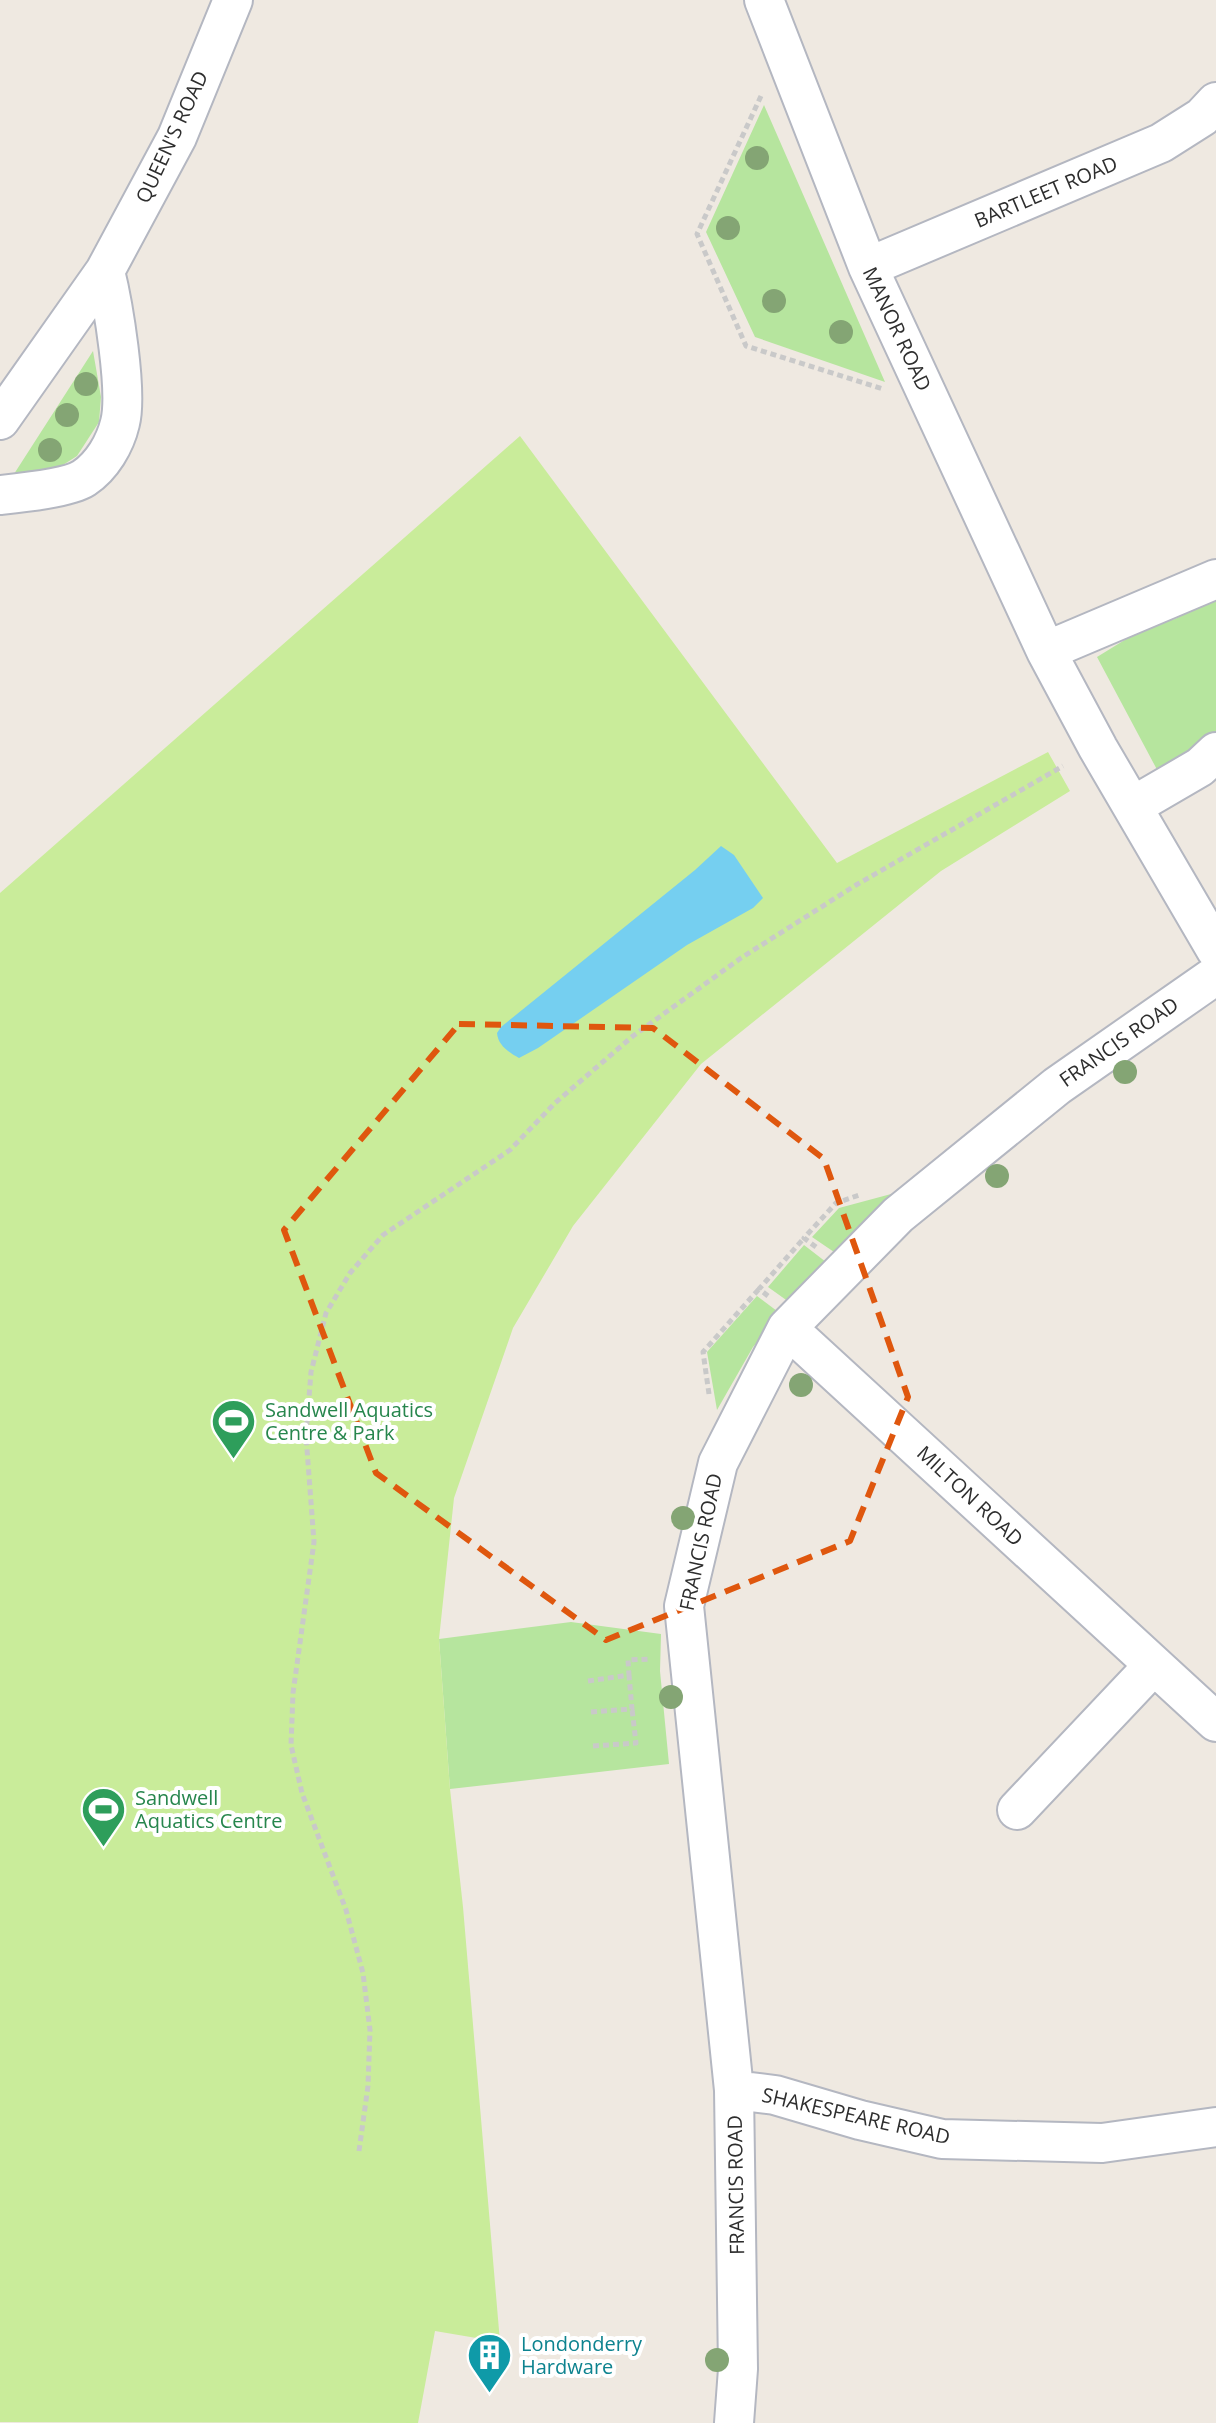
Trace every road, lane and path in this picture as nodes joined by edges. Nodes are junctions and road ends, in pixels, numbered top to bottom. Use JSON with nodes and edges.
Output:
{"nodes":[{"id":1,"x":233,"y":0,"type":"edge"},
{"id":2,"x":764,"y":0,"type":"edge"},
{"id":3,"x":783,"y":48,"type":"junction"},
{"id":4,"x":1211,"y":117,"type":"edge"},
{"id":5,"x":868,"y":267,"type":"junction"},
{"id":6,"x":105,"y":271,"type":"junction"},
{"id":7,"x":890,"y":392,"type":"dead end"},
{"id":8,"x":0,"y":420,"type":"edge"},
{"id":9,"x":0,"y":495,"type":"edge"},
{"id":10,"x":1216,"y":579,"type":"edge"},
{"id":11,"x":1046,"y":651,"type":"junction"},
{"id":12,"x":1216,"y":752,"type":"edge"},
{"id":13,"x":1063,"y":766,"type":"dead end"},
{"id":14,"x":1133,"y":806,"type":"junction"},
{"id":15,"x":1216,"y":950,"type":"edge"},
{"id":16,"x":1216,"y":975,"type":"edge"},
{"id":17,"x":804,"y":1238,"type":"dead end"},
{"id":18,"x":759,"y":1289,"type":"junction"},
{"id":19,"x":782,"y":1315,"type":"junction"},
{"id":20,"x":709,"y":1395,"type":"dead end"},
{"id":21,"x":664,"y":1658,"type":"dead end"},
{"id":22,"x":1154,"y":1665,"type":"junction"},
{"id":23,"x":629,"y":1675,"type":"junction"},
{"id":24,"x":588,"y":1681,"type":"dead end"},
{"id":25,"x":632,"y":1709,"type":"junction"},
{"id":26,"x":591,"y":1712,"type":"dead end"},
{"id":27,"x":1216,"y":1722,"type":"edge"},
{"id":28,"x":593,"y":1746,"type":"dead end"},
{"id":29,"x":1017,"y":1810,"type":"dead end"},
{"id":30,"x":734,"y":2090,"type":"junction"},
{"id":31,"x":1216,"y":2127,"type":"edge"},
{"id":32,"x":359,"y":2151,"type":"dead end"},
{"id":33,"x":734,"y":2423,"type":"edge"}],
"edges":[{"from":1,"to":6,"type":"street","name":"QUEEN'S ROAD"},
{"from":2,"to":3,"type":"street","name":"MANOR ROAD"},
{"from":3,"to":5,"type":"street","name":"MANOR ROAD"},
{"from":3,"to":7,"type":"path"},
{"from":4,"to":5,"type":"street","name":"BARTLEET ROAD"},
{"from":5,"to":11,"type":"street","name":"MANOR ROAD"},
{"from":6,"to":8,"type":"street","name":"QUEEN'S ROAD"},
{"from":6,"to":9,"type":"street"},
{"from":10,"to":11,"type":"street"},
{"from":11,"to":14,"type":"street","name":"MANOR ROAD"},
{"from":12,"to":14,"type":"street"},
{"from":13,"to":32,"type":"path"},
{"from":14,"to":15,"type":"street","name":"MANOR ROAD"},
{"from":16,"to":19,"type":"street","name":"FRANCIS ROAD"},
{"from":17,"to":18,"type":"path"},
{"from":18,"to":19,"type":"path"},
{"from":18,"to":20,"type":"path"},
{"from":19,"to":22,"type":"street","name":"MILTON ROAD"},
{"from":19,"to":30,"type":"street","name":"FRANCIS ROAD"},
{"from":21,"to":23,"type":"path"},
{"from":22,"to":27,"type":"street","name":"MILTON ROAD"},
{"from":22,"to":29,"type":"street"},
{"from":23,"to":24,"type":"path"},
{"from":23,"to":25,"type":"path"},
{"from":25,"to":26,"type":"path"},
{"from":25,"to":28,"type":"path"},
{"from":30,"to":31,"type":"street","name":"SHAKESPEARE ROAD"},
{"from":30,"to":33,"type":"street","name":"FRANCIS ROAD"}]}
